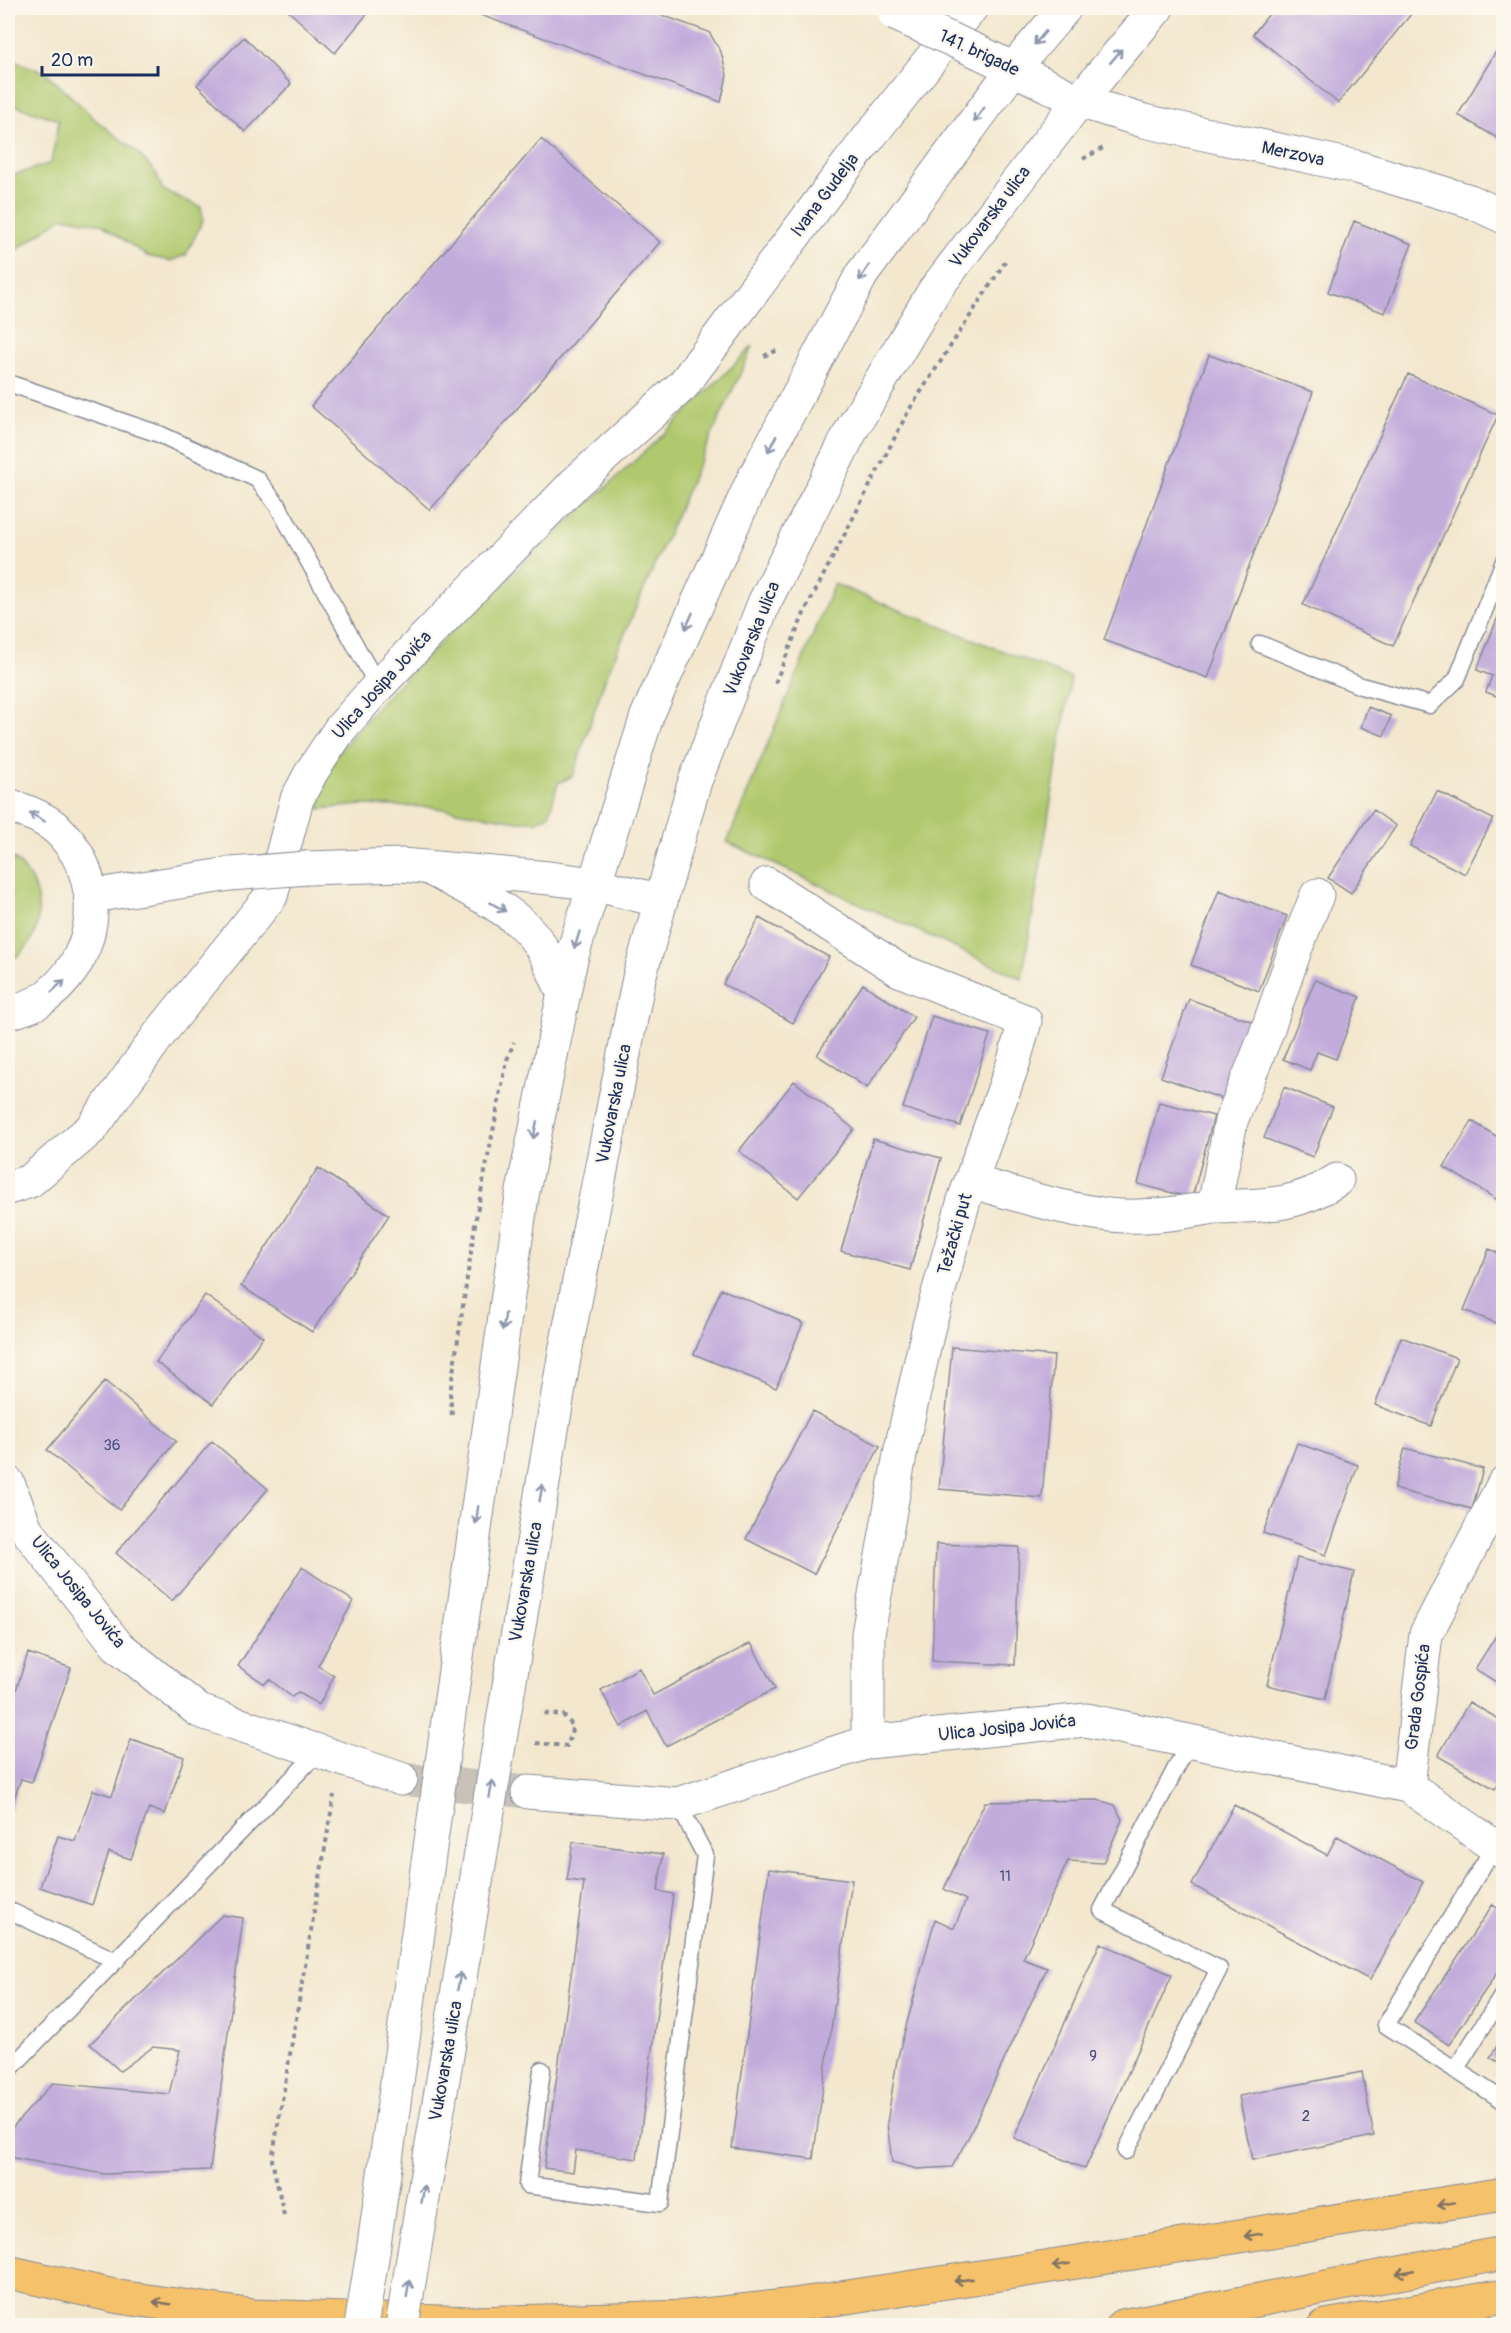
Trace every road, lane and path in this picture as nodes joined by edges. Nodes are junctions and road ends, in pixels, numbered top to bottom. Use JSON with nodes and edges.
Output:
{"nodes":[{"id":1,"x":971,"y":8,"type":"edge"},
{"id":2,"x":1065,"y":8,"type":"edge"},
{"id":3,"x":1157,"y":8,"type":"edge"},
{"id":4,"x":886,"y":11,"type":"edge"},
{"id":5,"x":1014,"y":68,"type":"junction"},
{"id":6,"x":1079,"y":101,"type":"junction"},
{"id":7,"x":1109,"y":147,"type":"dead end"},
{"id":8,"x":1074,"y":164,"type":"dead end"},
{"id":9,"x":1503,"y":217,"type":"edge"},
{"id":10,"x":1011,"y":253,"type":"dead end"},
{"id":11,"x":787,"y":346,"type":"dead end"},
{"id":12,"x":764,"y":356,"type":"dead end"},
{"id":13,"x":8,"y":383,"type":"edge"},
{"id":14,"x":683,"y":386,"type":"joint"},
{"id":15,"x":1503,"y":561,"type":"edge"},
{"id":16,"x":1260,"y":644,"type":"dead end"},
{"id":17,"x":378,"y":686,"type":"junction"},
{"id":18,"x":774,"y":686,"type":"dead end"},
{"id":19,"x":8,"y":805,"type":"edge"},
{"id":20,"x":429,"y":868,"type":"junction"},
{"id":21,"x":594,"y":884,"type":"junction"},
{"id":22,"x":767,"y":885,"type":"dead end"},
{"id":23,"x":1317,"y":895,"type":"dead end"},
{"id":24,"x":92,"y":896,"type":"junction"},
{"id":25,"x":661,"y":901,"type":"junction"},
{"id":26,"x":563,"y":992,"type":"junction"},
{"id":27,"x":8,"y":1013,"type":"edge"},
{"id":28,"x":1337,"y":1180,"type":"dead end"},
{"id":29,"x":971,"y":1181,"type":"junction"},
{"id":30,"x":8,"y":1188,"type":"edge"},
{"id":31,"x":1214,"y":1207,"type":"junction"},
{"id":32,"x":8,"y":1483,"type":"edge"},
{"id":33,"x":1503,"y":1483,"type":"edge"},
{"id":34,"x":541,"y":1722,"type":"dead end"},
{"id":35,"x":1190,"y":1741,"type":"junction"},
{"id":36,"x":868,"y":1742,"type":"junction"},
{"id":37,"x":532,"y":1743,"type":"dead end"},
{"id":38,"x":330,"y":1755,"type":"junction"},
{"id":39,"x":401,"y":1779,"type":"tunnel mouth"},
{"id":40,"x":1408,"y":1786,"type":"junction"},
{"id":41,"x":528,"y":1792,"type":"tunnel mouth"},
{"id":42,"x":678,"y":1804,"type":"junction"},
{"id":43,"x":1499,"y":1850,"type":"edge"},
{"id":44,"x":8,"y":1910,"type":"edge"},
{"id":45,"x":116,"y":1961,"type":"junction"},
{"id":46,"x":1503,"y":1993,"type":"edge"},
{"id":47,"x":542,"y":2070,"type":"dead end"},
{"id":48,"x":1455,"y":2070,"type":"junction"},
{"id":49,"x":8,"y":2071,"type":"edge"},
{"id":50,"x":1503,"y":2102,"type":"edge"},
{"id":51,"x":1126,"y":2151,"type":"dead end"},
{"id":52,"x":1503,"y":2194,"type":"edge"},
{"id":53,"x":284,"y":2215,"type":"dead end"},
{"id":54,"x":1503,"y":2253,"type":"edge"},
{"id":55,"x":8,"y":2272,"type":"edge"},
{"id":56,"x":1503,"y":2296,"type":"edge"},
{"id":57,"x":361,"y":2325,"type":"edge"},
{"id":58,"x":402,"y":2325,"type":"edge"},
{"id":59,"x":1122,"y":2325,"type":"edge"},
{"id":60,"x":1325,"y":2325,"type":"edge"}],
"edges":[{"from":1,"to":14,"type":"street","name":"Ivana Gudelja"},
{"from":2,"to":5,"type":"street","one_way":true},
{"from":6,"to":3,"type":"street","name":"Vukovarska ulica","one_way":true},
{"from":4,"to":5,"type":"street","name":"141. brigade","bridge":true},
{"from":5,"to":6,"type":"street","name":"141. brigade"},
{"from":5,"to":21,"type":"street","one_way":true},
{"from":6,"to":9,"type":"street","name":"Merzova"},
{"from":6,"to":25,"type":"street","name":"Vukovarska ulica"},
{"from":7,"to":8,"type":"path"},
{"from":10,"to":18,"type":"path"},
{"from":11,"to":12,"type":"path"},
{"from":13,"to":17,"type":"lane"},
{"from":14,"to":17,"type":"street","name":"Ulica Josipa Jovića"},
{"from":15,"to":16,"type":"lane"},
{"from":17,"to":30,"type":"street","name":"Ulica Josipa Jovića"},
{"from":24,"to":19,"type":"street","one_way":true},
{"from":20,"to":21,"type":"street"},
{"from":20,"to":24,"type":"street","bridge":true},
{"from":20,"to":26,"type":"street","one_way":true},
{"from":21,"to":25,"type":"street"},
{"from":21,"to":26,"type":"street","one_way":true},
{"from":22,"to":29,"type":"street","name":"Težački put"},
{"from":23,"to":31,"type":"street"},
{"from":27,"to":24,"type":"street","one_way":true},
{"from":58,"to":25,"type":"street","name":"Vukovarska ulica","one_way":true,"bridge":true},
{"from":26,"to":57,"type":"street","one_way":true,"bridge":true},
{"from":28,"to":31,"type":"street"},
{"from":29,"to":31,"type":"street"},
{"from":29,"to":36,"type":"street","name":"Težački put"},
{"from":32,"to":38,"type":"street","name":"Ulica Josipa Jovića"},
{"from":33,"to":40,"type":"street","name":"Grada Gospića"},
{"from":34,"to":37,"type":"path"},
{"from":35,"to":36,"type":"street","name":"Ulica Josipa Jovića"},
{"from":35,"to":40,"type":"street","name":"Ulica Josipa Jovića"},
{"from":35,"to":51,"type":"lane"},
{"from":36,"to":42,"type":"street","name":"Ulica Josipa Jovića"},
{"from":38,"to":39,"type":"street","name":"Ulica Josipa Jovića"},
{"from":38,"to":45,"type":"lane"},
{"from":38,"to":53,"type":"path"},
{"from":40,"to":43,"type":"street","name":"Ulica Josipa Jovića"},
{"from":41,"to":42,"type":"street","name":"Ulica Josipa Jovića"},
{"from":42,"to":47,"type":"lane"},
{"from":43,"to":48,"type":"lane"},
{"from":44,"to":45,"type":"lane"},
{"from":45,"to":49,"type":"lane"},
{"from":46,"to":48,"type":"lane"},
{"from":48,"to":50,"type":"lane"},
{"from":52,"to":55,"type":"highway","one_way":true},
{"from":54,"to":59,"type":"highway","one_way":true},
{"from":56,"to":60,"type":"highway"}]}
